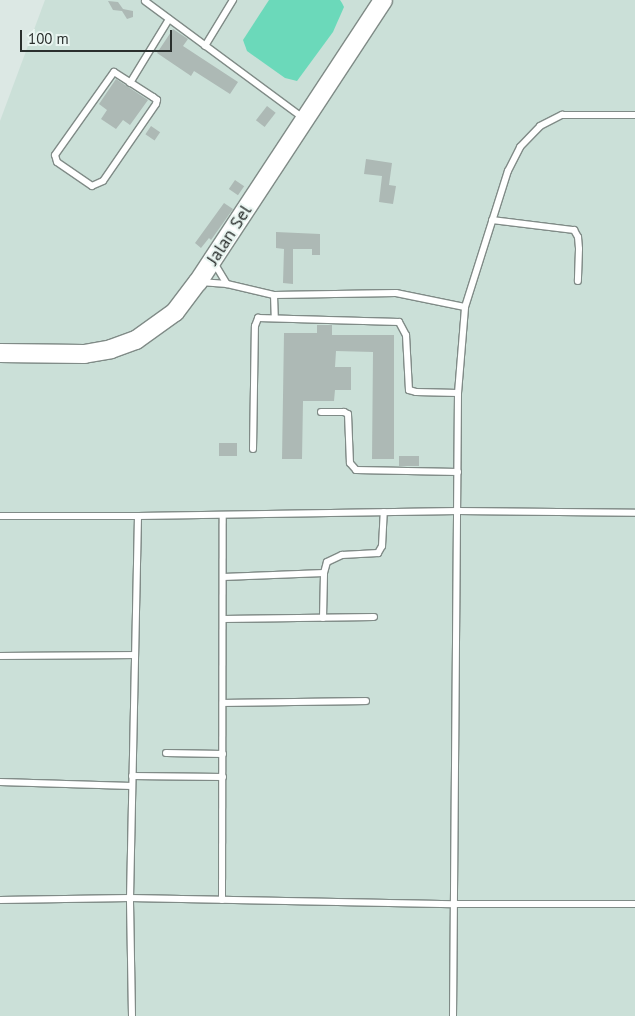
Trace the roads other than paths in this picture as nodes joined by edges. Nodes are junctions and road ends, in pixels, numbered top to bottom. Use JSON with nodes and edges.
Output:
{"nodes":[{"id":1,"x":233,"y":0,"type":"edge"},
{"id":2,"x":383,"y":0,"type":"edge"},
{"id":3,"x":145,"y":1,"type":"edge"},
{"id":4,"x":169,"y":19,"type":"junction"},
{"id":5,"x":205,"y":46,"type":"junction"},
{"id":6,"x":130,"y":83,"type":"junction"},
{"id":7,"x":635,"y":115,"type":"edge"},
{"id":8,"x":304,"y":119,"type":"junction"},
{"id":9,"x":492,"y":220,"type":"junction"},
{"id":10,"x":212,"y":260,"type":"junction"},
{"id":11,"x":578,"y":281,"type":"dead end"},
{"id":12,"x":198,"y":282,"type":"junction"},
{"id":13,"x":227,"y":284,"type":"junction"},
{"id":14,"x":274,"y":295,"type":"junction"},
{"id":15,"x":465,"y":307,"type":"junction"},
{"id":16,"x":275,"y":318,"type":"junction"},
{"id":17,"x":0,"y":353,"type":"edge"},
{"id":18,"x":458,"y":393,"type":"junction"},
{"id":19,"x":321,"y":412,"type":"dead end"},
{"id":20,"x":253,"y":449,"type":"dead end"},
{"id":21,"x":458,"y":472,"type":"junction"},
{"id":22,"x":458,"y":511,"type":"junction"},
{"id":23,"x":384,"y":512,"type":"junction"},
{"id":24,"x":635,"y":513,"type":"edge"},
{"id":25,"x":223,"y":515,"type":"junction"},
{"id":26,"x":0,"y":516,"type":"edge"},
{"id":27,"x":138,"y":516,"type":"junction"},
{"id":28,"x":324,"y":573,"type":"junction"},
{"id":29,"x":223,"y":577,"type":"junction"},
{"id":30,"x":374,"y":617,"type":"dead end"},
{"id":31,"x":322,"y":618,"type":"junction"},
{"id":32,"x":223,"y":619,"type":"junction"},
{"id":33,"x":135,"y":655,"type":"junction"},
{"id":34,"x":0,"y":656,"type":"edge"},
{"id":35,"x":366,"y":702,"type":"dead end"},
{"id":36,"x":223,"y":703,"type":"junction"},
{"id":37,"x":166,"y":753,"type":"dead end"},
{"id":38,"x":223,"y":754,"type":"junction"},
{"id":39,"x":132,"y":776,"type":"junction"},
{"id":40,"x":223,"y":777,"type":"junction"},
{"id":41,"x":0,"y":782,"type":"edge"},
{"id":42,"x":132,"y":786,"type":"junction"},
{"id":43,"x":130,"y":898,"type":"junction"},
{"id":44,"x":0,"y":900,"type":"edge"},
{"id":45,"x":222,"y":900,"type":"junction"},
{"id":46,"x":454,"y":904,"type":"junction"},
{"id":47,"x":635,"y":904,"type":"edge"},
{"id":48,"x":132,"y":1016,"type":"edge"},
{"id":49,"x":453,"y":1016,"type":"edge"}],
"edges":[{"from":1,"to":5,"type":"lane"},
{"from":2,"to":8,"type":"street","name":"Jalan Sel"},
{"from":3,"to":4,"type":"lane"},
{"from":4,"to":5,"type":"lane"},
{"from":4,"to":6,"type":"lane"},
{"from":5,"to":8,"type":"lane"},
{"from":6,"to":6,"type":"lane"},
{"from":7,"to":9,"type":"lane"},
{"from":8,"to":10,"type":"street","name":"Jalan Sel"},
{"from":9,"to":11,"type":"lane"},
{"from":9,"to":15,"type":"lane"},
{"from":10,"to":12,"type":"street","name":"Jalan Sel"},
{"from":10,"to":13,"type":"lane"},
{"from":12,"to":13,"type":"lane"},
{"from":12,"to":17,"type":"street","name":"Jalan Sel"},
{"from":13,"to":14,"type":"lane"},
{"from":14,"to":15,"type":"lane"},
{"from":14,"to":16,"type":"lane"},
{"from":15,"to":18,"type":"lane"},
{"from":16,"to":18,"type":"lane"},
{"from":16,"to":20,"type":"lane"},
{"from":18,"to":21,"type":"lane"},
{"from":19,"to":21,"type":"lane"},
{"from":21,"to":22,"type":"lane"},
{"from":22,"to":23,"type":"lane"},
{"from":22,"to":24,"type":"lane"},
{"from":22,"to":46,"type":"lane"},
{"from":23,"to":25,"type":"lane"},
{"from":23,"to":28,"type":"lane"},
{"from":25,"to":27,"type":"lane"},
{"from":25,"to":29,"type":"lane"},
{"from":26,"to":27,"type":"lane"},
{"from":27,"to":33,"type":"lane"},
{"from":28,"to":29,"type":"lane"},
{"from":28,"to":31,"type":"lane"},
{"from":29,"to":32,"type":"lane"},
{"from":30,"to":31,"type":"lane"},
{"from":31,"to":32,"type":"lane"},
{"from":32,"to":36,"type":"lane"},
{"from":33,"to":34,"type":"lane"},
{"from":33,"to":39,"type":"lane"},
{"from":35,"to":36,"type":"lane"},
{"from":36,"to":38,"type":"lane"},
{"from":37,"to":38,"type":"lane"},
{"from":38,"to":40,"type":"lane"},
{"from":39,"to":40,"type":"lane"},
{"from":39,"to":42,"type":"lane"},
{"from":40,"to":45,"type":"lane"},
{"from":41,"to":42,"type":"lane"},
{"from":42,"to":43,"type":"lane"},
{"from":43,"to":44,"type":"lane"},
{"from":43,"to":45,"type":"lane"},
{"from":43,"to":48,"type":"lane"},
{"from":45,"to":46,"type":"lane"},
{"from":46,"to":47,"type":"lane"},
{"from":46,"to":49,"type":"lane"}]}
